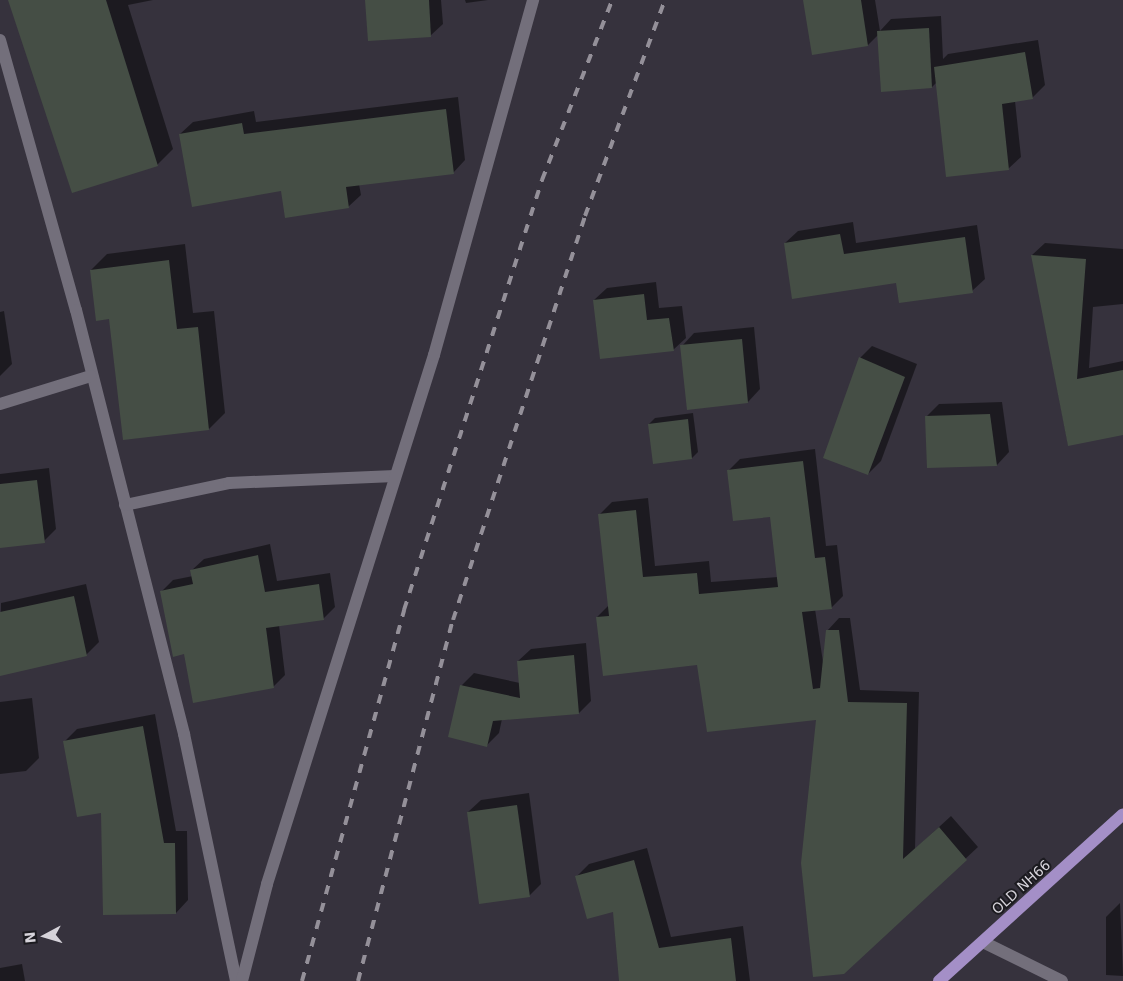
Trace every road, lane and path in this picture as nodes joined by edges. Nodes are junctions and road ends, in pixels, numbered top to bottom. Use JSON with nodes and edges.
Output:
{"nodes":[{"id":1,"x":532,"y":0,"type":"edge"},
{"id":2,"x":0,"y":40,"type":"edge"},
{"id":3,"x":92,"y":376,"type":"junction"},
{"id":4,"x":0,"y":404,"type":"edge"},
{"id":5,"x":395,"y":476,"type":"junction"},
{"id":6,"x":125,"y":505,"type":"junction"},
{"id":7,"x":1123,"y":814,"type":"edge"},
{"id":8,"x":983,"y":942,"type":"junction"},
{"id":9,"x":236,"y":981,"type":"edge"},
{"id":10,"x":242,"y":981,"type":"edge"},
{"id":11,"x":939,"y":981,"type":"edge"},
{"id":12,"x":1062,"y":981,"type":"edge"}],
"edges":[{"from":1,"to":5,"type":"street"},
{"from":2,"to":3,"type":"street"},
{"from":3,"to":4,"type":"street"},
{"from":3,"to":6,"type":"street"},
{"from":5,"to":6,"type":"street"},
{"from":5,"to":10,"type":"street"},
{"from":6,"to":9,"type":"street"},
{"from":7,"to":8,"type":"main road","name":"OLD NH66"},
{"from":8,"to":11,"type":"main road","name":"OLD NH66"},
{"from":8,"to":12,"type":"street"}]}
